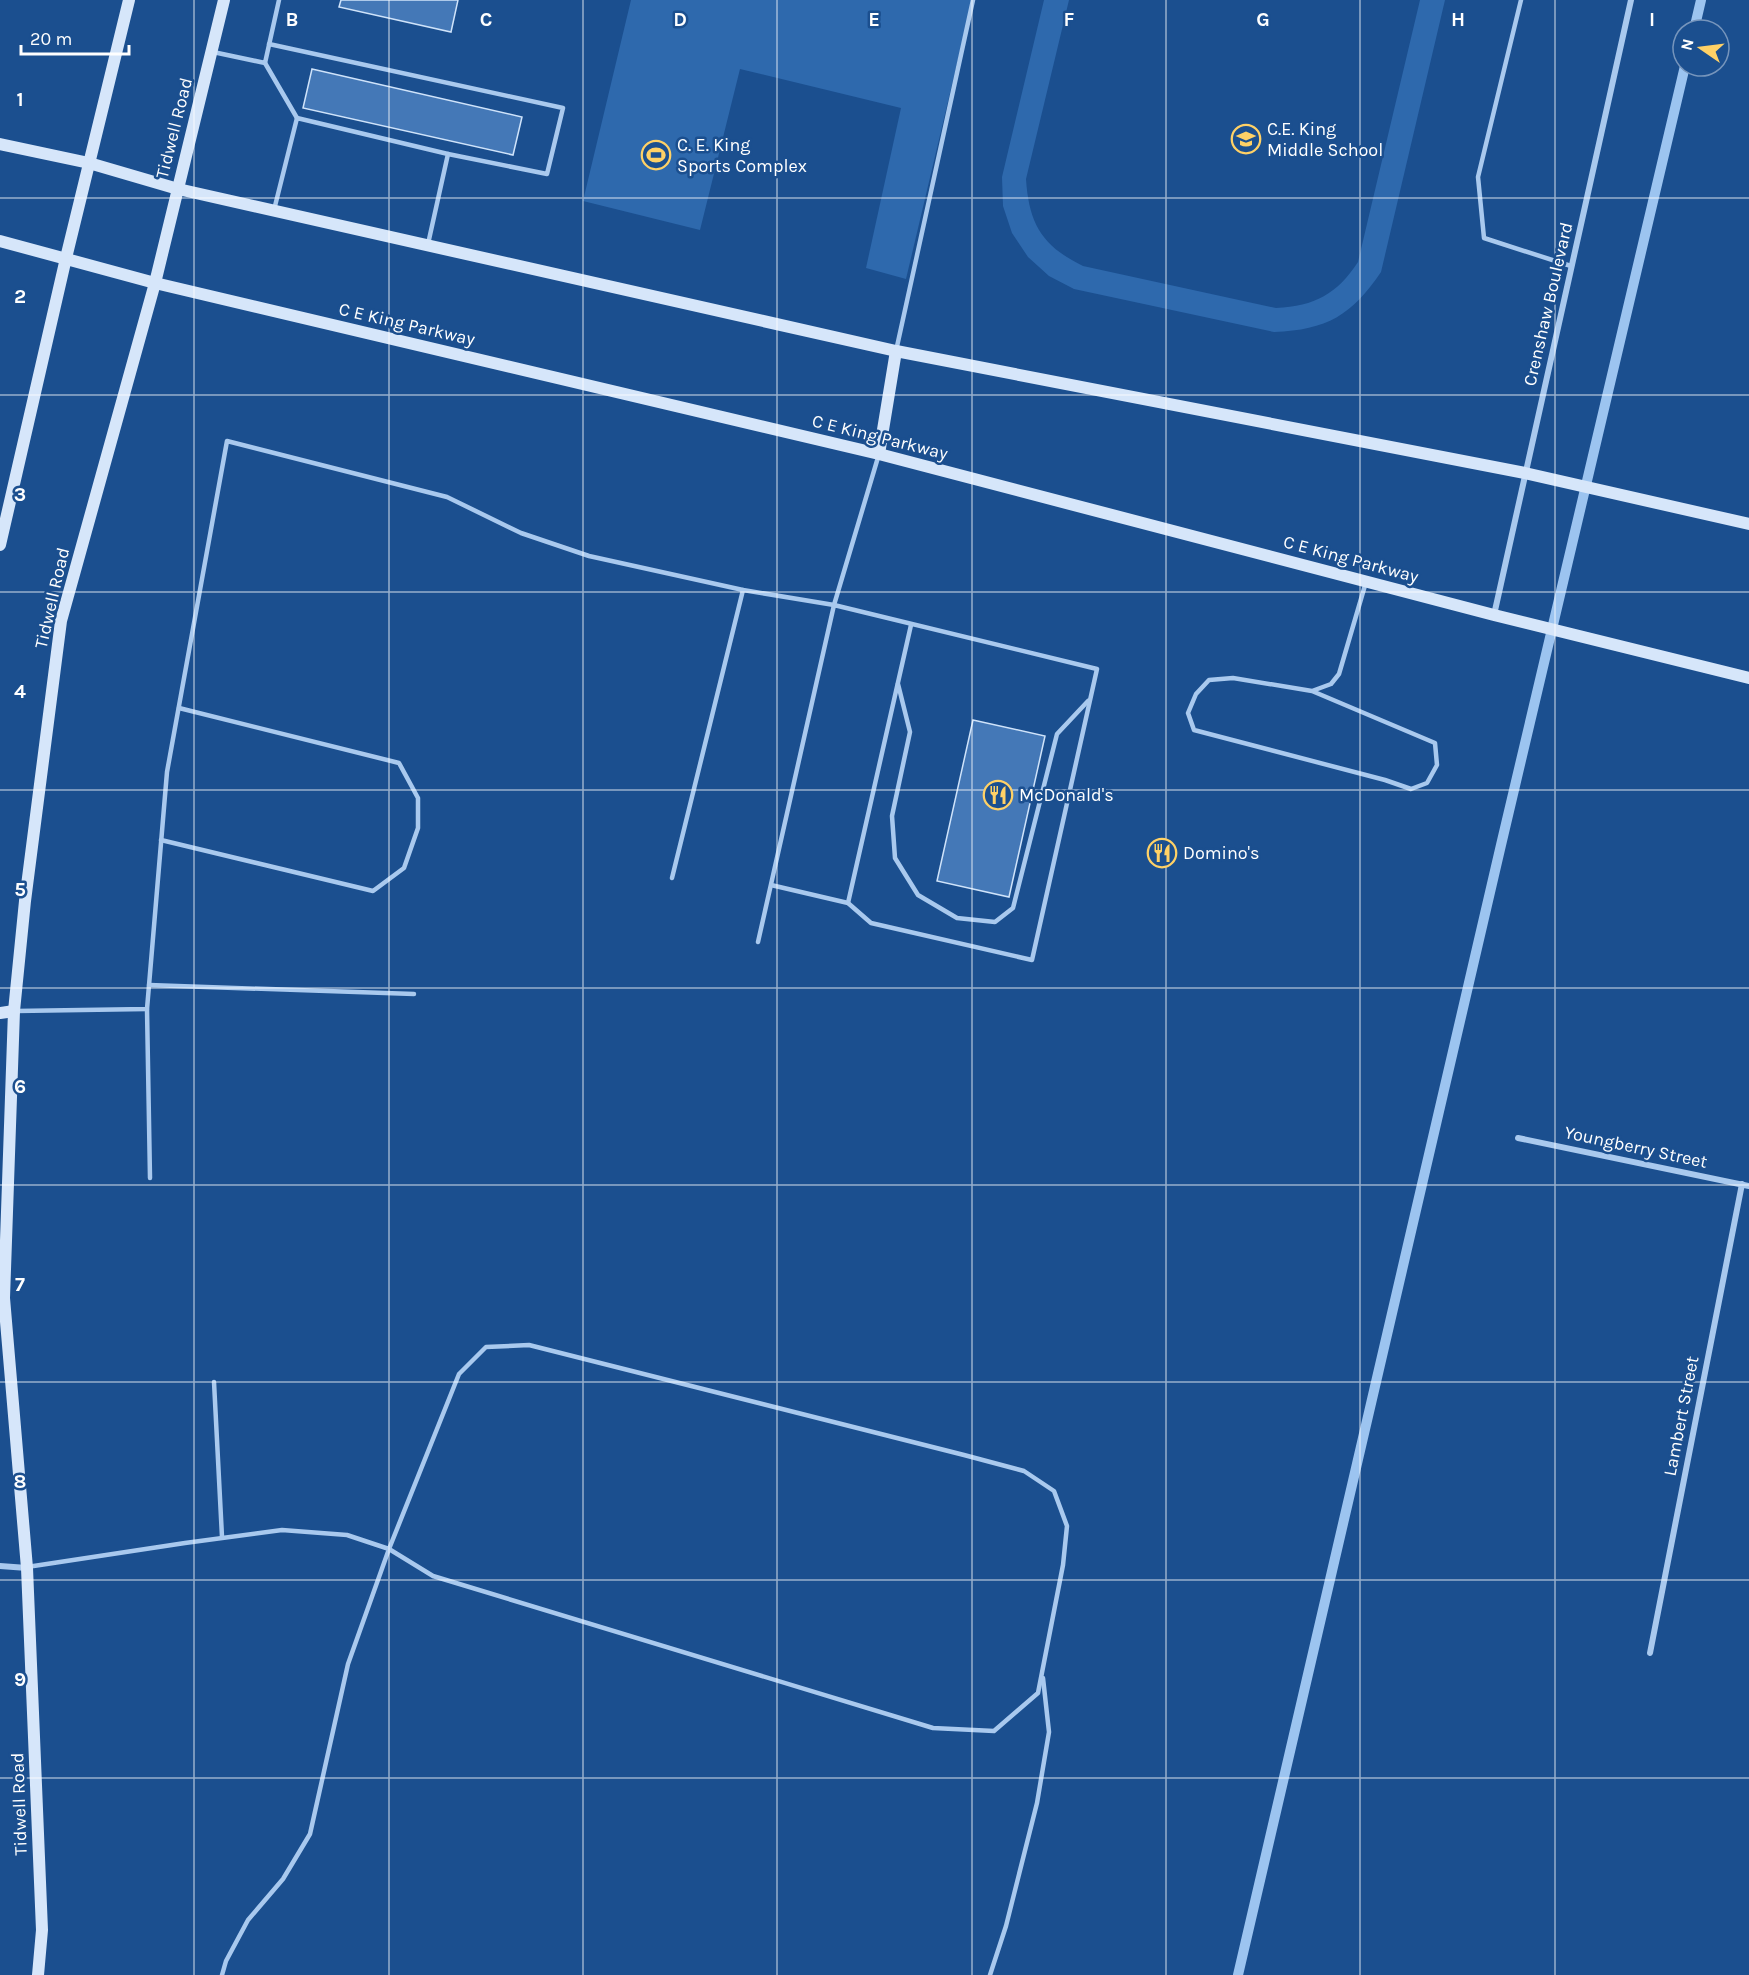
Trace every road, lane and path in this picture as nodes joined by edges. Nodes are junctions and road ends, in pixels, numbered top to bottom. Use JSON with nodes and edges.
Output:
{"nodes":[{"id":1,"x":129,"y":0,"type":"edge"},
{"id":2,"x":224,"y":0,"type":"edge"},
{"id":3,"x":279,"y":0,"type":"edge"},
{"id":4,"x":973,"y":0,"type":"edge"},
{"id":5,"x":1521,"y":0,"type":"edge"},
{"id":6,"x":1631,"y":0,"type":"edge"},
{"id":7,"x":269,"y":44,"type":"junction"},
{"id":8,"x":211,"y":52,"type":"junction"},
{"id":9,"x":265,"y":63,"type":"junction"},
{"id":10,"x":297,"y":118,"type":"junction"},
{"id":11,"x":0,"y":144,"type":"edge"},
{"id":12,"x":448,"y":154,"type":"junction"},
{"id":13,"x":89,"y":163,"type":"junction"},
{"id":14,"x":178,"y":189,"type":"junction"},
{"id":15,"x":274,"y":210,"type":"junction"},
{"id":16,"x":0,"y":241,"type":"edge"},
{"id":17,"x":428,"y":245,"type":"junction"},
{"id":18,"x":66,"y":258,"type":"junction"},
{"id":19,"x":1571,"y":266,"type":"junction"},
{"id":20,"x":155,"y":283,"type":"junction"},
{"id":21,"x":897,"y":351,"type":"junction"},
{"id":22,"x":879,"y":454,"type":"junction"},
{"id":23,"x":1526,"y":473,"type":"junction"},
{"id":24,"x":1749,"y":524,"type":"edge"},
{"id":25,"x":0,"y":545,"type":"edge"},
{"id":26,"x":1366,"y":582,"type":"junction"},
{"id":27,"x":743,"y":590,"type":"junction"},
{"id":28,"x":834,"y":605,"type":"junction"},
{"id":29,"x":1494,"y":615,"type":"junction"},
{"id":30,"x":910,"y":625,"type":"junction"},
{"id":31,"x":1749,"y":678,"type":"edge"},
{"id":32,"x":898,"y":684,"type":"junction"},
{"id":33,"x":1312,"y":691,"type":"junction"},
{"id":34,"x":1090,"y":699,"type":"junction"},
{"id":35,"x":179,"y":708,"type":"junction"},
{"id":36,"x":161,"y":840,"type":"junction"},
{"id":37,"x":672,"y":878,"type":"dead end"},
{"id":38,"x":771,"y":885,"type":"junction"},
{"id":39,"x":848,"y":903,"type":"junction"},
{"id":40,"x":758,"y":942,"type":"dead end"},
{"id":41,"x":149,"y":985,"type":"junction"},
{"id":42,"x":414,"y":994,"type":"dead end"},
{"id":43,"x":147,"y":1009,"type":"junction"},
{"id":44,"x":14,"y":1011,"type":"junction"},
{"id":45,"x":0,"y":1013,"type":"edge"},
{"id":46,"x":1518,"y":1138,"type":"dead end"},
{"id":47,"x":150,"y":1178,"type":"dead end"},
{"id":48,"x":1745,"y":1185,"type":"edge"},
{"id":49,"x":214,"y":1383,"type":"dead end"},
{"id":50,"x":222,"y":1538,"type":"junction"},
{"id":51,"x":389,"y":1549,"type":"junction"},
{"id":52,"x":0,"y":1566,"type":"edge"},
{"id":53,"x":27,"y":1568,"type":"junction"},
{"id":54,"x":1650,"y":1653,"type":"dead end"},
{"id":55,"x":1042,"y":1673,"type":"junction"},
{"id":56,"x":38,"y":1975,"type":"edge"},
{"id":57,"x":222,"y":1975,"type":"edge"},
{"id":58,"x":990,"y":1975,"type":"edge"}],
"edges":[{"from":1,"to":13,"type":"main road"},
{"from":2,"to":8,"type":"main road","name":"Tidwell Road"},
{"from":3,"to":7,"type":"lane"},
{"from":4,"to":21,"type":"lane"},
{"from":5,"to":19,"type":"lane"},
{"from":6,"to":19,"type":"street","name":"Crenshaw Boulevard"},
{"from":7,"to":9,"type":"lane"},
{"from":7,"to":12,"type":"lane"},
{"from":8,"to":9,"type":"lane"},
{"from":8,"to":14,"type":"main road","name":"Tidwell Road"},
{"from":9,"to":10,"type":"lane"},
{"from":10,"to":12,"type":"lane"},
{"from":10,"to":15,"type":"lane"},
{"from":11,"to":13,"type":"main road"},
{"from":12,"to":17,"type":"lane"},
{"from":13,"to":14,"type":"main road"},
{"from":13,"to":18,"type":"main road"},
{"from":14,"to":15,"type":"main road"},
{"from":14,"to":20,"type":"main road","name":"Tidwell Road"},
{"from":15,"to":17,"type":"main road"},
{"from":16,"to":18,"type":"main road","name":"C E King Parkway"},
{"from":17,"to":21,"type":"main road"},
{"from":18,"to":20,"type":"main road","name":"C E King Parkway"},
{"from":18,"to":25,"type":"main road"},
{"from":19,"to":23,"type":"street","name":"Crenshaw Boulevard"},
{"from":20,"to":22,"type":"main road","name":"C E King Parkway"},
{"from":20,"to":44,"type":"main road","name":"Tidwell Road"},
{"from":21,"to":22,"type":"main road"},
{"from":21,"to":23,"type":"main road"},
{"from":22,"to":26,"type":"main road","name":"C E King Parkway"},
{"from":22,"to":28,"type":"lane"},
{"from":23,"to":24,"type":"main road"},
{"from":23,"to":29,"type":"street","name":"Crenshaw Boulevard"},
{"from":26,"to":29,"type":"main road","name":"C E King Parkway"},
{"from":26,"to":33,"type":"lane"},
{"from":27,"to":28,"type":"lane"},
{"from":27,"to":35,"type":"lane"},
{"from":27,"to":37,"type":"lane"},
{"from":28,"to":30,"type":"lane"},
{"from":28,"to":38,"type":"lane"},
{"from":29,"to":31,"type":"main road","name":"C E King Parkway"},
{"from":30,"to":32,"type":"lane"},
{"from":30,"to":34,"type":"lane"},
{"from":32,"to":34,"type":"lane"},
{"from":32,"to":39,"type":"lane"},
{"from":33,"to":33,"type":"lane"},
{"from":34,"to":39,"type":"lane"},
{"from":35,"to":36,"type":"lane"},
{"from":35,"to":36,"type":"lane"},
{"from":36,"to":41,"type":"lane"},
{"from":38,"to":39,"type":"lane"},
{"from":38,"to":40,"type":"lane"},
{"from":41,"to":42,"type":"lane"},
{"from":41,"to":43,"type":"lane"},
{"from":43,"to":44,"type":"lane"},
{"from":43,"to":47,"type":"lane"},
{"from":44,"to":45,"type":"main road"},
{"from":44,"to":53,"type":"main road","name":"Tidwell Road"},
{"from":46,"to":48,"type":"street","name":"Youngberry Street"},
{"from":48,"to":54,"type":"street","name":"Lambert Street"},
{"from":49,"to":50,"type":"lane"},
{"from":50,"to":51,"type":"lane"},
{"from":50,"to":53,"type":"lane"},
{"from":51,"to":55,"type":"lane"},
{"from":51,"to":55,"type":"lane"},
{"from":51,"to":57,"type":"lane"},
{"from":52,"to":53,"type":"street"},
{"from":53,"to":56,"type":"main road","name":"Tidwell Road"},
{"from":55,"to":58,"type":"lane"}]}
